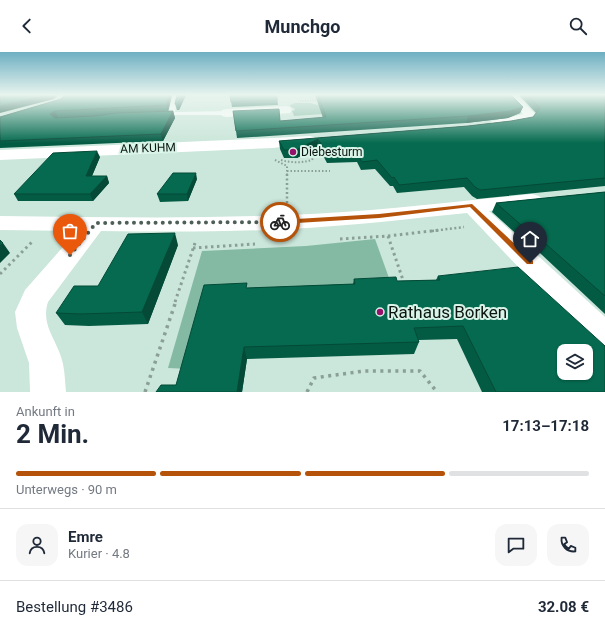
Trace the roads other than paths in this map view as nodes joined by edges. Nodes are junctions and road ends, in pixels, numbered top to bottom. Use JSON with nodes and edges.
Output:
{"nodes":[{"id":1,"x":173,"y":111,"type":"edge"},
{"id":2,"x":527,"y":111,"type":"edge"},
{"id":3,"x":226,"y":113,"type":"joint"},
{"id":4,"x":172,"y":114,"type":"junction"},
{"id":5,"x":149,"y":115,"type":"edge"},
{"id":6,"x":288,"y":116,"type":"edge"},
{"id":7,"x":480,"y":126,"type":"edge"},
{"id":8,"x":325,"y":139,"type":"edge"},
{"id":9,"x":0,"y":155,"type":"edge"},
{"id":10,"x":550,"y":198,"type":"edge"},
{"id":11,"x":472,"y":206,"type":"junction"},
{"id":12,"x":0,"y":223,"type":"edge"},
{"id":13,"x":96,"y":223,"type":"junction"},
{"id":14,"x":605,"y":337,"type":"edge"},
{"id":15,"x":48,"y":392,"type":"edge"}],
"edges":[{"from":1,"to":4,"type":"lane"},
{"from":2,"to":7,"type":"street"},
{"from":3,"to":4,"type":"lane"},
{"from":3,"to":6,"type":"street"},
{"from":4,"to":5,"type":"lane"},
{"from":6,"to":8,"type":"street"},
{"from":6,"to":9,"type":"street","name":"AM KUHM"},
{"from":10,"to":11,"type":"street"},
{"from":11,"to":13,"type":"street"},
{"from":11,"to":14,"type":"street"},
{"from":12,"to":13,"type":"street"},
{"from":13,"to":15,"type":"street"}]}
